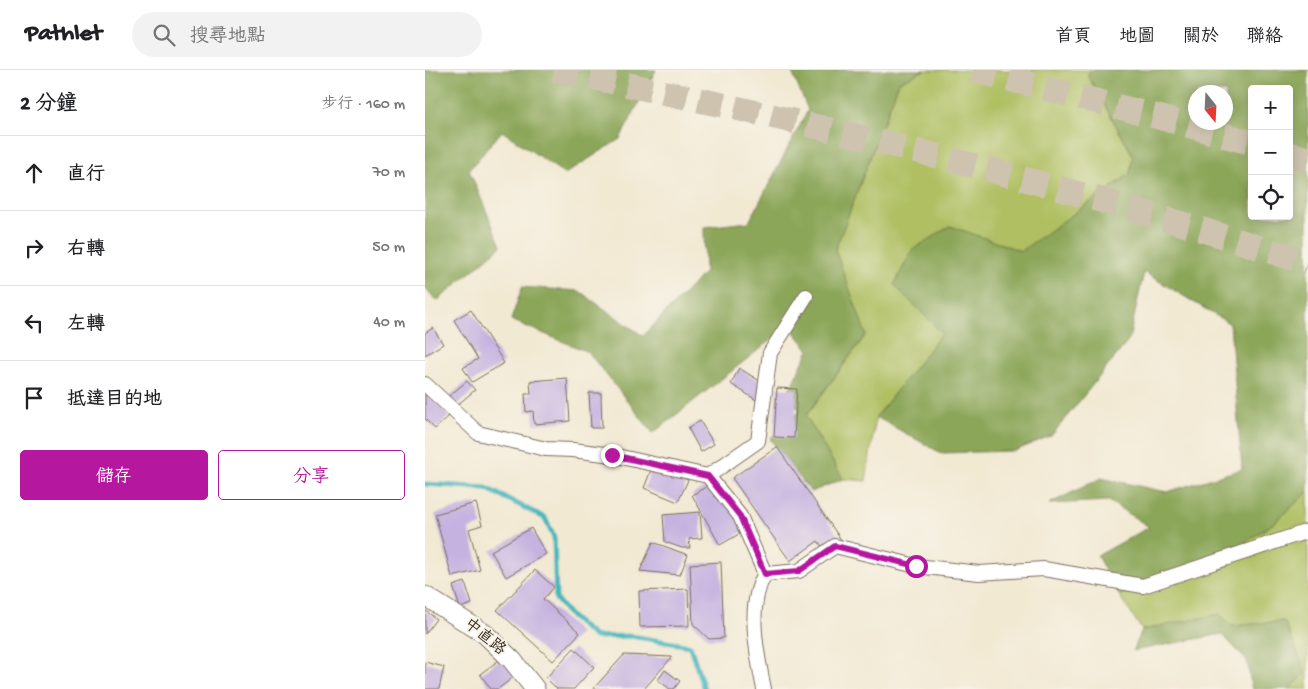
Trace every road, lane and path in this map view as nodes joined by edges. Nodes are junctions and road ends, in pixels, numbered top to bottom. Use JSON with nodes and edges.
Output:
{"nodes":[{"id":1,"x":806,"y":296,"type":"dead end"},
{"id":2,"x":425,"y":384,"type":"edge"},
{"id":3,"x":708,"y":476,"type":"junction"},
{"id":4,"x":1308,"y":531,"type":"edge"},
{"id":5,"x":765,"y":574,"type":"junction"},
{"id":6,"x":425,"y":596,"type":"edge"},
{"id":7,"x":535,"y":689,"type":"edge"},
{"id":8,"x":764,"y":689,"type":"edge"}],
"edges":[{"from":1,"to":3,"type":"street"},
{"from":2,"to":3,"type":"street"},
{"from":3,"to":5,"type":"street"},
{"from":4,"to":5,"type":"street"},
{"from":5,"to":8,"type":"street"},
{"from":6,"to":7,"type":"street","name":"中直路"}]}
